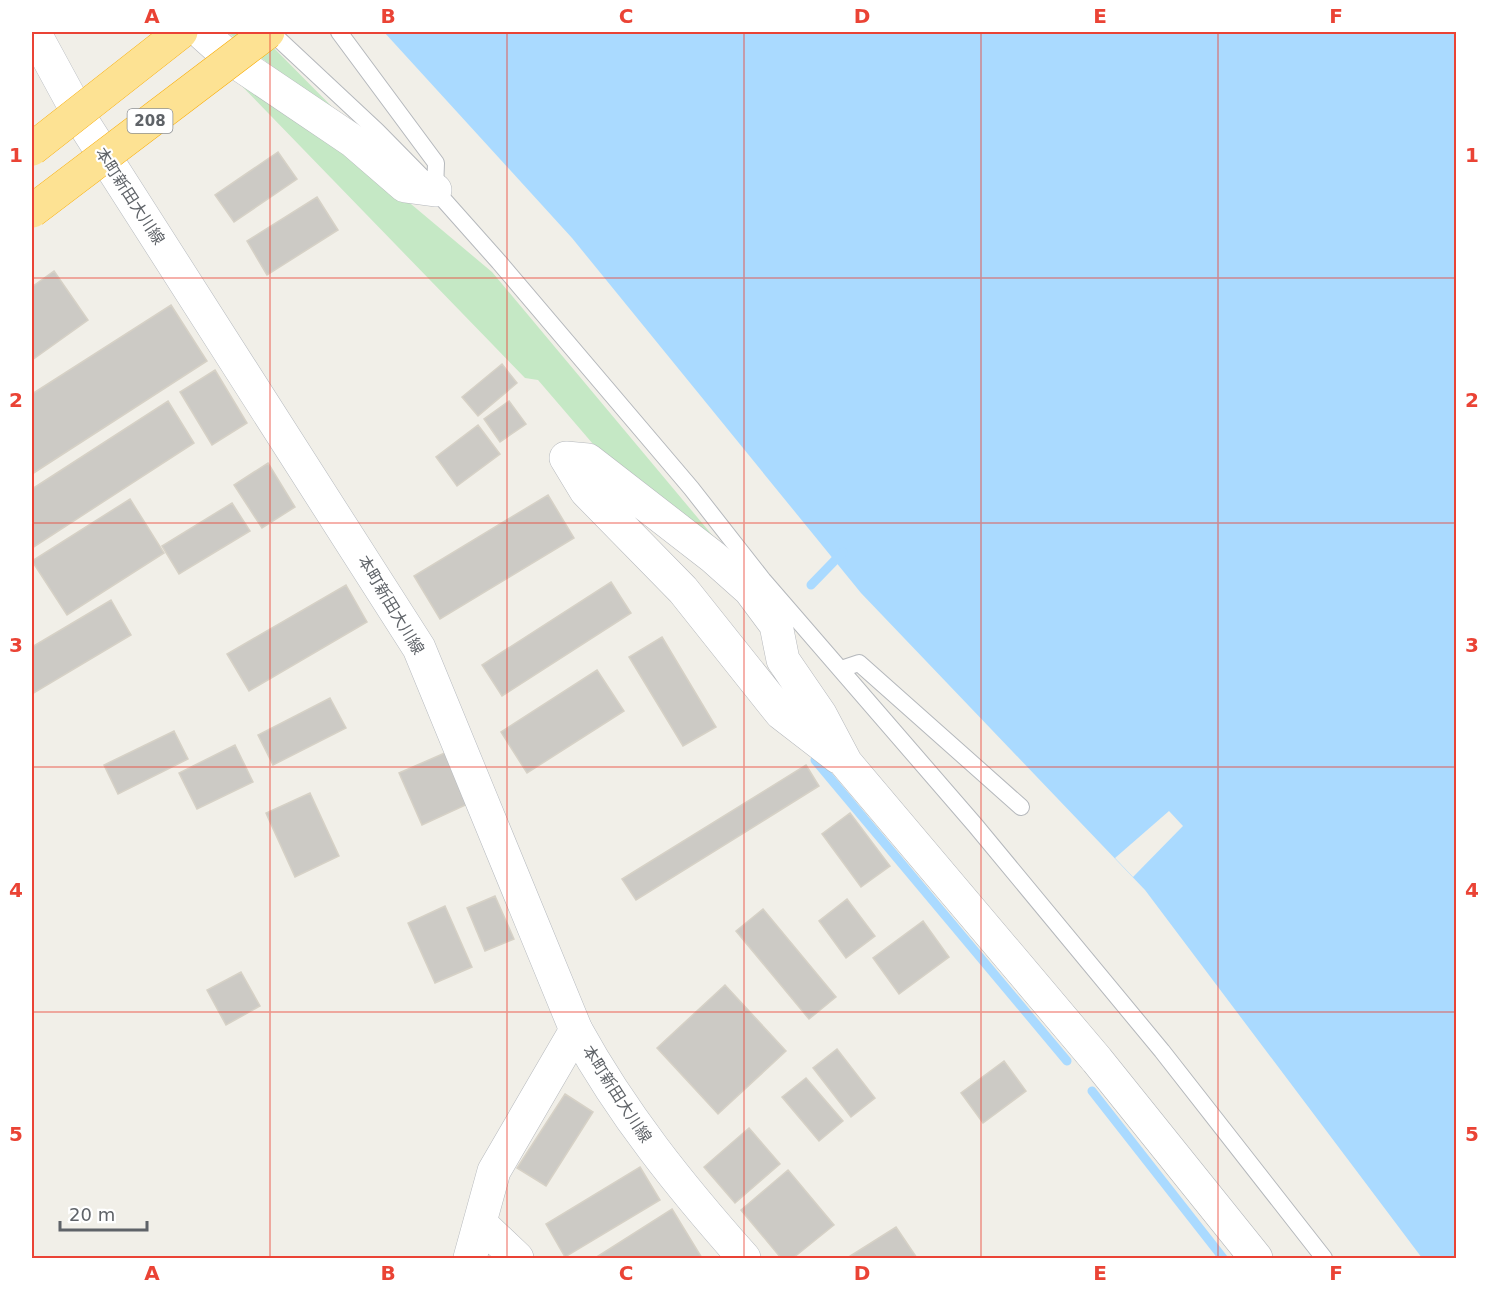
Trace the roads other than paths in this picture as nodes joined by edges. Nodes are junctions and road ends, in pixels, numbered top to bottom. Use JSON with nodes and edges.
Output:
{"nodes":[{"id":1,"x":33,"y":32,"type":"edge"},
{"id":2,"x":181,"y":32,"type":"edge"},
{"id":3,"x":201,"y":32,"type":"edge"},
{"id":4,"x":269,"y":32,"type":"edge"},
{"id":5,"x":339,"y":32,"type":"edge"},
{"id":6,"x":32,"y":149,"type":"edge"},
{"id":7,"x":435,"y":190,"type":"junction"},
{"id":8,"x":32,"y":211,"type":"edge"},
{"id":9,"x":756,"y":585,"type":"junction"},
{"id":10,"x":841,"y":669,"type":"junction"},
{"id":11,"x":846,"y":763,"type":"junction"},
{"id":12,"x":1021,"y":807,"type":"dead end"},
{"id":13,"x":576,"y":1030,"type":"junction"},
{"id":14,"x":480,"y":1223,"type":"junction"},
{"id":15,"x":470,"y":1258,"type":"edge"},
{"id":16,"x":517,"y":1258,"type":"edge"},
{"id":17,"x":744,"y":1258,"type":"edge"},
{"id":18,"x":1256,"y":1258,"type":"edge"},
{"id":19,"x":1324,"y":1258,"type":"edge"}],
"edges":[{"from":1,"to":13,"type":"street","name":"本町新田大川線"},
{"from":2,"to":6,"type":"highway","bridge":true},
{"from":3,"to":7,"type":"street"},
{"from":4,"to":7,"type":"lane"},
{"from":4,"to":8,"type":"highway","number":"208","bridge":true},
{"from":5,"to":7,"type":"lane"},
{"from":7,"to":9,"type":"lane"},
{"from":9,"to":10,"type":"lane"},
{"from":9,"to":11,"type":"street"},
{"from":9,"to":11,"type":"street"},
{"from":10,"to":12,"type":"lane"},
{"from":10,"to":19,"type":"lane"},
{"from":11,"to":18,"type":"street"},
{"from":13,"to":14,"type":"street"},
{"from":13,"to":17,"type":"street","name":"本町新田大川線"},
{"from":14,"to":15,"type":"street"},
{"from":14,"to":16,"type":"street"}]}
